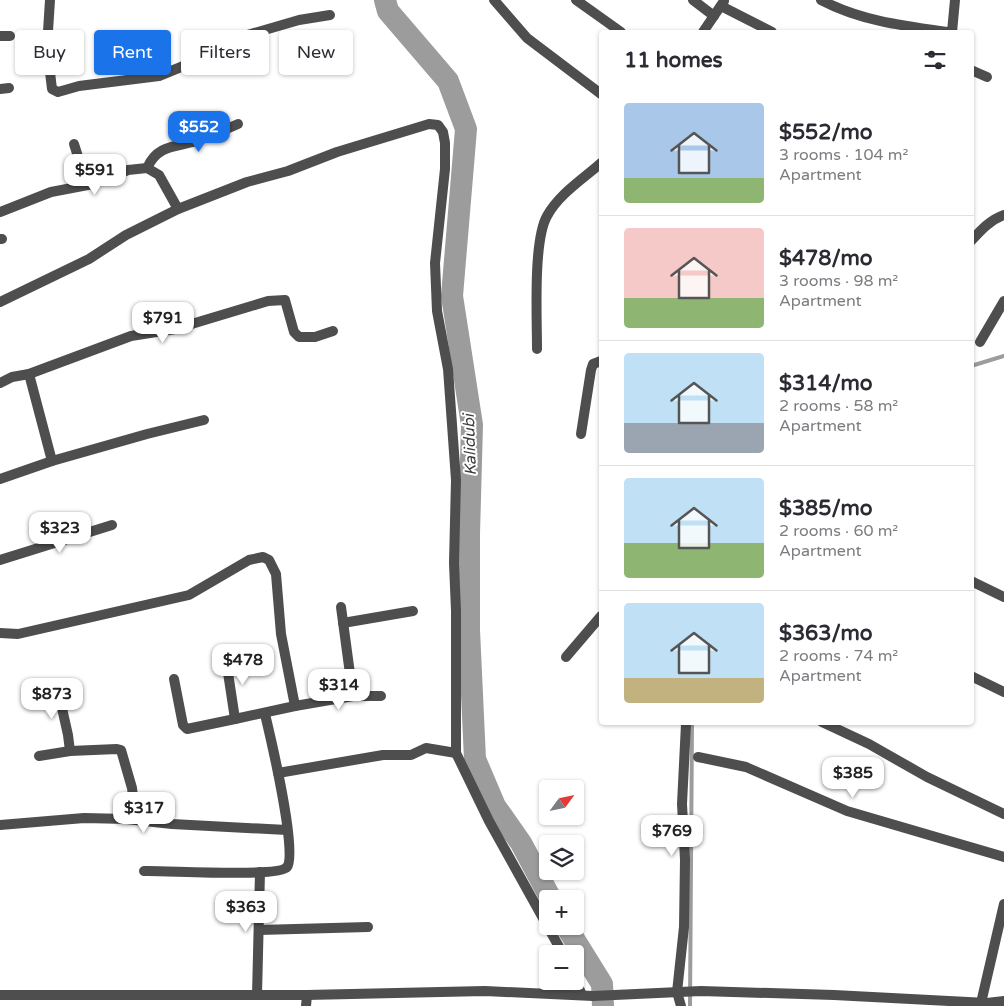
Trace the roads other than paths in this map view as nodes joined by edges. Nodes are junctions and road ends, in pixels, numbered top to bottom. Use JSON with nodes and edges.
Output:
{"nodes":[{"id":1,"x":50,"y":0,"type":"edge"},
{"id":2,"x":494,"y":0,"type":"edge"},
{"id":3,"x":576,"y":0,"type":"edge"},
{"id":4,"x":693,"y":0,"type":"edge"},
{"id":5,"x":821,"y":0,"type":"edge"},
{"id":6,"x":955,"y":0,"type":"edge"},
{"id":7,"x":723,"y":3,"type":"edge"},
{"id":8,"x":330,"y":15,"type":"dead end"},
{"id":9,"x":714,"y":16,"type":"junction"},
{"id":10,"x":618,"y":30,"type":"edge"},
{"id":11,"x":704,"y":30,"type":"edge"},
{"id":12,"x":769,"y":30,"type":"edge"},
{"id":13,"x":935,"y":30,"type":"edge"},
{"id":14,"x":952,"y":30,"type":"edge"},
{"id":15,"x":974,"y":71,"type":"edge"},
{"id":16,"x":988,"y":77,"type":"dead end"},
{"id":17,"x":599,"y":92,"type":"edge"},
{"id":18,"x":238,"y":124,"type":"dead end"},
{"id":19,"x":74,"y":144,"type":"dead end"},
{"id":20,"x":599,"y":165,"type":"edge"},
{"id":21,"x":147,"y":168,"type":"junction"},
{"id":22,"x":87,"y":185,"type":"junction"},
{"id":23,"x":178,"y":209,"type":"junction"},
{"id":24,"x":0,"y":212,"type":"edge"},
{"id":25,"x":1004,"y":215,"type":"edge"},
{"id":26,"x":974,"y":239,"type":"edge"},
{"id":27,"x":1004,"y":301,"type":"edge"},
{"id":28,"x":0,"y":302,"type":"edge"},
{"id":29,"x":333,"y":331,"type":"dead end"},
{"id":30,"x":980,"y":342,"type":"dead end"},
{"id":31,"x":537,"y":349,"type":"dead end"},
{"id":32,"x":599,"y":362,"type":"edge"},
{"id":33,"x":29,"y":374,"type":"junction"},
{"id":34,"x":0,"y":384,"type":"edge"},
{"id":35,"x":204,"y":420,"type":"dead end"},
{"id":36,"x":580,"y":434,"type":"dead end"},
{"id":37,"x":52,"y":461,"type":"junction"},
{"id":38,"x":0,"y":479,"type":"edge"},
{"id":39,"x":112,"y":525,"type":"dead end"},
{"id":40,"x":0,"y":560,"type":"edge"},
{"id":41,"x":974,"y":582,"type":"edge"},
{"id":42,"x":1004,"y":596,"type":"edge"},
{"id":43,"x":341,"y":607,"type":"dead end"},
{"id":44,"x":412,"y":611,"type":"dead end"},
{"id":45,"x":599,"y":618,"type":"edge"},
{"id":46,"x":343,"y":623,"type":"junction"},
{"id":47,"x":0,"y":633,"type":"edge"},
{"id":48,"x":225,"y":653,"type":"dead end"},
{"id":49,"x":566,"y":657,"type":"dead end"},
{"id":50,"x":974,"y":677,"type":"edge"},
{"id":51,"x":174,"y":678,"type":"dead end"},
{"id":52,"x":56,"y":686,"type":"dead end"},
{"id":53,"x":1004,"y":692,"type":"edge"},
{"id":54,"x":353,"y":696,"type":"junction"},
{"id":55,"x":381,"y":696,"type":"dead end"},
{"id":56,"x":295,"y":706,"type":"junction"},
{"id":57,"x":265,"y":714,"type":"junction"},
{"id":58,"x":235,"y":719,"type":"junction"},
{"id":59,"x":686,"y":725,"type":"edge"},
{"id":60,"x":828,"y":725,"type":"edge"},
{"id":61,"x":70,"y":751,"type":"junction"},
{"id":62,"x":456,"y":752,"type":"junction"},
{"id":63,"x":39,"y":756,"type":"dead end"},
{"id":64,"x":698,"y":756,"type":"dead end"},
{"id":65,"x":278,"y":773,"type":"junction"},
{"id":66,"x":1004,"y":814,"type":"edge"},
{"id":67,"x":136,"y":820,"type":"junction"},
{"id":68,"x":0,"y":825,"type":"edge"},
{"id":69,"x":287,"y":830,"type":"junction"},
{"id":70,"x":1004,"y":858,"type":"edge"},
{"id":71,"x":144,"y":871,"type":"dead end"},
{"id":72,"x":260,"y":872,"type":"junction"},
{"id":73,"x":1004,"y":904,"type":"edge"},
{"id":74,"x":368,"y":927,"type":"dead end"},
{"id":75,"x":259,"y":930,"type":"junction"},
{"id":76,"x":558,"y":945,"type":"edge"},
{"id":77,"x":583,"y":990,"type":"edge"},
{"id":78,"x":680,"y":991,"type":"junction"},
{"id":79,"x":0,"y":995,"type":"edge"},
{"id":80,"x":257,"y":995,"type":"junction"},
{"id":81,"x":307,"y":995,"type":"junction"},
{"id":82,"x":587,"y":996,"type":"junction"},
{"id":83,"x":1004,"y":1001,"type":"edge"},
{"id":84,"x":981,"y":1003,"type":"junction"},
{"id":85,"x":306,"y":1006,"type":"edge"},
{"id":86,"x":681,"y":1006,"type":"edge"}],
"edges":[{"from":1,"to":8,"type":"street"},
{"from":2,"to":17,"type":"street"},
{"from":3,"to":10,"type":"street"},
{"from":4,"to":9,"type":"street"},
{"from":5,"to":13,"type":"street"},
{"from":6,"to":14,"type":"street"},
{"from":7,"to":9,"type":"street"},
{"from":7,"to":12,"type":"street"},
{"from":9,"to":11,"type":"street"},
{"from":15,"to":16,"type":"street"},
{"from":18,"to":21,"type":"street"},
{"from":19,"to":22,"type":"street"},
{"from":20,"to":31,"type":"street"},
{"from":21,"to":22,"type":"street"},
{"from":21,"to":23,"type":"street"},
{"from":22,"to":24,"type":"street"},
{"from":23,"to":28,"type":"street"},
{"from":23,"to":62,"type":"street"},
{"from":25,"to":26,"type":"street"},
{"from":27,"to":30,"type":"street"},
{"from":29,"to":33,"type":"street"},
{"from":32,"to":36,"type":"street"},
{"from":33,"to":34,"type":"street"},
{"from":33,"to":37,"type":"street"},
{"from":35,"to":37,"type":"street"},
{"from":37,"to":38,"type":"street"},
{"from":39,"to":40,"type":"street"},
{"from":41,"to":42,"type":"street"},
{"from":43,"to":46,"type":"street"},
{"from":44,"to":46,"type":"street"},
{"from":45,"to":49,"type":"street"},
{"from":46,"to":54,"type":"street"},
{"from":47,"to":56,"type":"street"},
{"from":48,"to":58,"type":"street"},
{"from":50,"to":53,"type":"street"},
{"from":51,"to":58,"type":"street"},
{"from":52,"to":61,"type":"street"},
{"from":54,"to":55,"type":"street"},
{"from":54,"to":56,"type":"street"},
{"from":56,"to":57,"type":"street"},
{"from":57,"to":58,"type":"street"},
{"from":57,"to":65,"type":"street"},
{"from":59,"to":78,"type":"street"},
{"from":60,"to":66,"type":"street"},
{"from":61,"to":63,"type":"street"},
{"from":61,"to":67,"type":"street"},
{"from":62,"to":65,"type":"street"},
{"from":62,"to":76,"type":"street"},
{"from":64,"to":70,"type":"street"},
{"from":65,"to":69,"type":"street"},
{"from":67,"to":68,"type":"street"},
{"from":67,"to":69,"type":"street"},
{"from":69,"to":72,"type":"street"},
{"from":71,"to":72,"type":"street"},
{"from":72,"to":75,"type":"street"},
{"from":73,"to":84,"type":"street"},
{"from":74,"to":75,"type":"street"},
{"from":75,"to":80,"type":"street"},
{"from":77,"to":82,"type":"street"},
{"from":78,"to":82,"type":"street"},
{"from":78,"to":84,"type":"street"},
{"from":78,"to":86,"type":"street"},
{"from":79,"to":80,"type":"street"},
{"from":80,"to":81,"type":"street"},
{"from":81,"to":82,"type":"street"},
{"from":81,"to":85,"type":"street"},
{"from":83,"to":84,"type":"street"}]}
